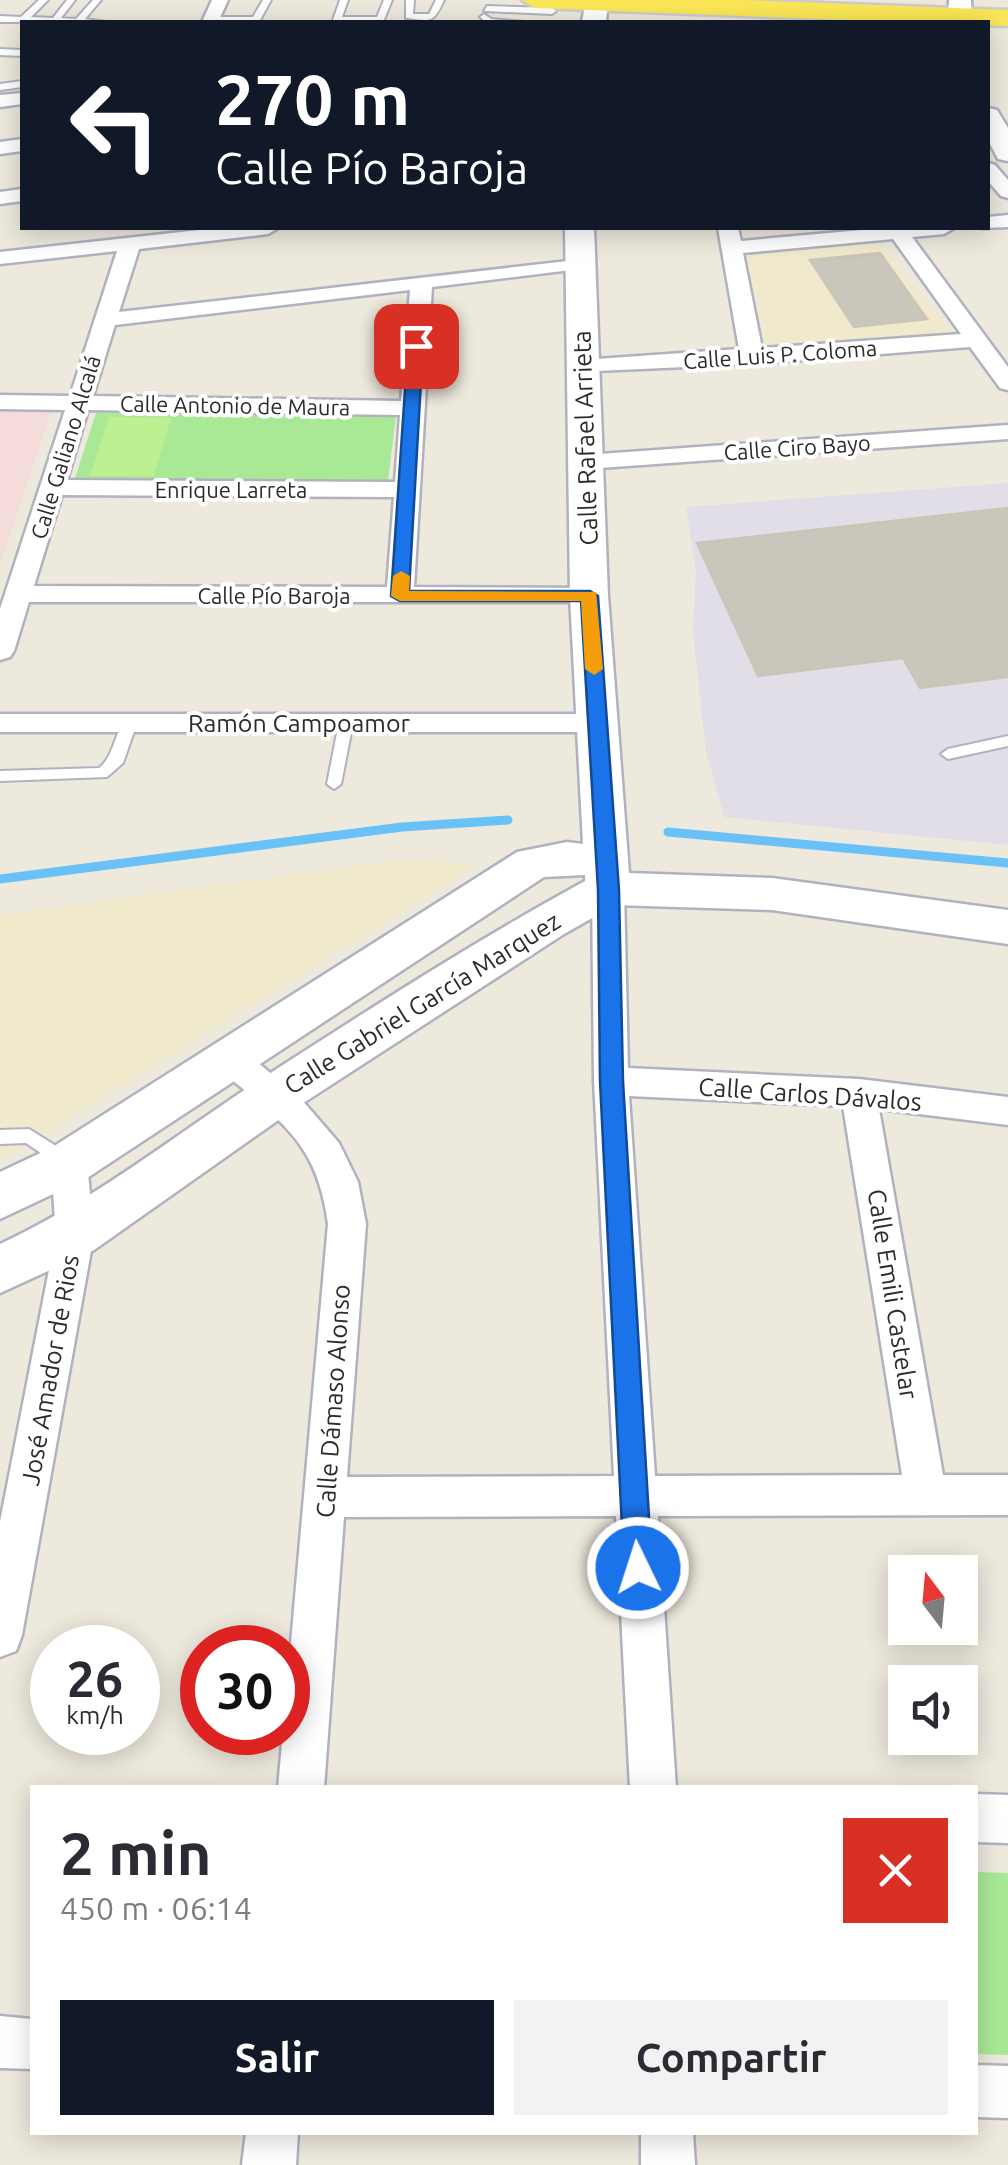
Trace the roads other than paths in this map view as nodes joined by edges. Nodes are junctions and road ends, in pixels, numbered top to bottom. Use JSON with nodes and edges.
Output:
{"nodes":[{"id":1,"x":44,"y":0,"type":"edge"},
{"id":2,"x":71,"y":0,"type":"edge"},
{"id":3,"x":97,"y":0,"type":"edge"},
{"id":4,"x":410,"y":0,"type":"edge"},
{"id":5,"x":440,"y":0,"type":"edge"},
{"id":6,"x":935,"y":0,"type":"edge"},
{"id":7,"x":1008,"y":3,"type":"edge"},
{"id":8,"x":486,"y":9,"type":"edge"},
{"id":9,"x":960,"y":10,"type":"edge"},
{"id":10,"x":529,"y":12,"type":"edge"},
{"id":11,"x":595,"y":12,"type":"edge"},
{"id":12,"x":817,"y":16,"type":"edge"},
{"id":13,"x":863,"y":17,"type":"edge"},
{"id":14,"x":1008,"y":18,"type":"edge"},
{"id":15,"x":0,"y":19,"type":"edge"},
{"id":16,"x":23,"y":20,"type":"joint"},
{"id":17,"x":56,"y":20,"type":"edge"},
{"id":18,"x":80,"y":20,"type":"edge"},
{"id":19,"x":990,"y":121,"type":"edge"},
{"id":20,"x":1008,"y":155,"type":"edge"},
{"id":21,"x":990,"y":171,"type":"edge"},
{"id":22,"x":1008,"y":192,"type":"edge"},
{"id":23,"x":251,"y":230,"type":"edge"},
{"id":24,"x":921,"y":230,"type":"edge"},
{"id":25,"x":898,"y":232,"type":"junction"},
{"id":26,"x":730,"y":238,"type":"edge"},
{"id":27,"x":130,"y":244,"type":"junction"},
{"id":28,"x":579,"y":245,"type":"edge"},
{"id":29,"x":0,"y":258,"type":"edge"},
{"id":30,"x":422,"y":284,"type":"junction"},
{"id":31,"x":105,"y":320,"type":"junction"},
{"id":32,"x":977,"y":340,"type":"junction"},
{"id":33,"x":752,"y":357,"type":"junction"},
{"id":34,"x":582,"y":367,"type":"junction"},
{"id":35,"x":1008,"y":384,"type":"edge"},
{"id":36,"x":0,"y":402,"type":"edge"},
{"id":37,"x":79,"y":403,"type":"junction"},
{"id":38,"x":410,"y":408,"type":"junction"},
{"id":39,"x":1008,"y":432,"type":"edge"},
{"id":40,"x":586,"y":462,"type":"junction"},
{"id":41,"x":54,"y":488,"type":"junction"},
{"id":42,"x":409,"y":490,"type":"junction"},
{"id":43,"x":19,"y":594,"type":"junction"},
{"id":44,"x":400,"y":596,"type":"junction"},
{"id":45,"x":590,"y":596,"type":"junction"},
{"id":46,"x":0,"y":651,"type":"edge"},
{"id":47,"x":0,"y":723,"type":"edge"},
{"id":48,"x":130,"y":723,"type":"junction"},
{"id":49,"x":346,"y":723,"type":"junction"},
{"id":50,"x":597,"y":723,"type":"junction"},
{"id":51,"x":1008,"y":741,"type":"edge"},
{"id":52,"x":948,"y":754,"type":"dead end"},
{"id":53,"x":0,"y":776,"type":"edge"},
{"id":54,"x":334,"y":784,"type":"dead end"},
{"id":55,"x":607,"y":875,"type":"junction"},
{"id":56,"x":1008,"y":927,"type":"edge"},
{"id":57,"x":230,"y":1059,"type":"junction"},
{"id":58,"x":611,"y":1081,"type":"junction"},
{"id":59,"x":860,"y":1093,"type":"junction"},
{"id":60,"x":276,"y":1095,"type":"junction"},
{"id":61,"x":1008,"y":1111,"type":"edge"},
{"id":62,"x":0,"y":1136,"type":"edge"},
{"id":63,"x":69,"y":1163,"type":"junction"},
{"id":64,"x":0,"y":1197,"type":"edge"},
{"id":65,"x":75,"y":1234,"type":"junction"},
{"id":66,"x":0,"y":1270,"type":"edge"},
{"id":67,"x":1008,"y":1495,"type":"edge"},
{"id":68,"x":633,"y":1496,"type":"junction"},
{"id":69,"x":926,"y":1496,"type":"junction"},
{"id":70,"x":327,"y":1497,"type":"junction"},
{"id":71,"x":2,"y":1616,"type":"edge"},
{"id":72,"x":301,"y":1785,"type":"edge"},
{"id":73,"x":653,"y":1785,"type":"edge"},
{"id":74,"x":978,"y":1818,"type":"edge"},
{"id":75,"x":1008,"y":1819,"type":"edge"},
{"id":76,"x":0,"y":2042,"type":"edge"},
{"id":77,"x":30,"y":2044,"type":"edge"},
{"id":78,"x":978,"y":2091,"type":"edge"},
{"id":79,"x":1008,"y":2092,"type":"edge"},
{"id":80,"x":272,"y":2135,"type":"edge"},
{"id":81,"x":667,"y":2135,"type":"edge"},
{"id":82,"x":269,"y":2165,"type":"edge"},
{"id":83,"x":668,"y":2165,"type":"edge"}],
"edges":[{"from":1,"to":16,"type":"lane"},
{"from":2,"to":17,"type":"lane"},
{"from":3,"to":18,"type":"lane"},
{"from":4,"to":5,"type":"lane"},
{"from":6,"to":9,"type":"main road"},
{"from":7,"to":9,"type":"main road"},
{"from":8,"to":10,"type":"lane"},
{"from":9,"to":13,"type":"main road"},
{"from":9,"to":14,"type":"main road"},
{"from":10,"to":11,"type":"main road"},
{"from":11,"to":12,"type":"main road"},
{"from":12,"to":13,"type":"main road"},
{"from":15,"to":16,"type":"lane"},
{"from":19,"to":20,"type":"street"},
{"from":21,"to":22,"type":"street"},
{"from":23,"to":27,"type":"street"},
{"from":24,"to":25,"type":"street"},
{"from":25,"to":26,"type":"street"},
{"from":25,"to":32,"type":"street"},
{"from":26,"to":33,"type":"street"},
{"from":27,"to":29,"type":"street"},
{"from":27,"to":31,"type":"street","name":"Calle Galiano Alcalá"},
{"from":28,"to":30,"type":"street"},
{"from":28,"to":34,"type":"street","name":"Calle Rafael Arrieta"},
{"from":30,"to":31,"type":"street"},
{"from":30,"to":38,"type":"street"},
{"from":31,"to":37,"type":"street","name":"Calle Galiano Alcalá"},
{"from":32,"to":33,"type":"street","name":"Calle Luis P. Coloma"},
{"from":32,"to":35,"type":"street"},
{"from":33,"to":34,"type":"street","name":"Calle Luis P. Coloma"},
{"from":34,"to":40,"type":"street","name":"Calle Rafael Arrieta"},
{"from":36,"to":37,"type":"street","name":"Calle Antonio de Maura"},
{"from":37,"to":38,"type":"street","name":"Calle Antonio de Maura"},
{"from":37,"to":41,"type":"street","name":"Calle Galiano Alcalá"},
{"from":38,"to":42,"type":"street"},
{"from":39,"to":40,"type":"street","name":"Calle Ciro Bayo"},
{"from":40,"to":45,"type":"street","name":"Calle Rafael Arrieta"},
{"from":41,"to":42,"type":"street","name":"Enrique Larreta"},
{"from":41,"to":43,"type":"street","name":"Calle Galiano Alcalá"},
{"from":42,"to":44,"type":"street"},
{"from":43,"to":44,"type":"street","name":"Calle Pío Baroja"},
{"from":43,"to":46,"type":"street","name":"Calle Galiano Alcalá"},
{"from":44,"to":45,"type":"street","name":"Calle Pío Baroja"},
{"from":45,"to":50,"type":"street","name":"Calle Rafael Arrieta"},
{"from":47,"to":48,"type":"street","name":"Ramón Campoamor"},
{"from":48,"to":49,"type":"street","name":"Ramón Campoamor"},
{"from":48,"to":53,"type":"lane"},
{"from":49,"to":50,"type":"street","name":"Ramón Campoamor"},
{"from":49,"to":54,"type":"lane"},
{"from":50,"to":55,"type":"street","name":"Calle Rafael Arrieta"},
{"from":51,"to":52,"type":"lane"},
{"from":55,"to":56,"type":"street","name":"Calle Gabriel García Marquez"},
{"from":55,"to":57,"type":"street","name":"Calle Gabriel García Marquez"},
{"from":55,"to":58,"type":"street","name":"Calle Rafael Arrieta"},
{"from":55,"to":60,"type":"street","name":"Calle Gabriel García Marquez"},
{"from":57,"to":60,"type":"street","name":"Calle Dámaso Alonso"},
{"from":57,"to":63,"type":"street","name":"Calle Gabriel García Marquez"},
{"from":58,"to":59,"type":"street","name":"Calle Carlos Dávalos"},
{"from":58,"to":68,"type":"street","name":"Calle Rafael Arrieta"},
{"from":59,"to":61,"type":"street","name":"Calle Carlos Dávalos"},
{"from":59,"to":69,"type":"street","name":"Calle Emili Castelar"},
{"from":60,"to":65,"type":"street","name":"Calle Gabriel García Marquez"},
{"from":60,"to":70,"type":"street","name":"Calle Dámaso Alonso"},
{"from":62,"to":63,"type":"lane"},
{"from":63,"to":64,"type":"street","name":"Calle Gabriel García Marquez"},
{"from":63,"to":65,"type":"street","name":"José Amador de Rios"},
{"from":65,"to":66,"type":"street","name":"Calle Gabriel García Marquez"},
{"from":65,"to":71,"type":"street","name":"José Amador de Rios"},
{"from":67,"to":69,"type":"street"},
{"from":68,"to":69,"type":"street"},
{"from":68,"to":70,"type":"street"},
{"from":68,"to":73,"type":"street","name":"Calle Rafael Arrieta"},
{"from":70,"to":72,"type":"street","name":"Calle Dámaso Alonso"},
{"from":74,"to":75,"type":"street"},
{"from":76,"to":77,"type":"street"},
{"from":78,"to":79,"type":"street"},
{"from":80,"to":82,"type":"street"},
{"from":81,"to":83,"type":"street"}]}
